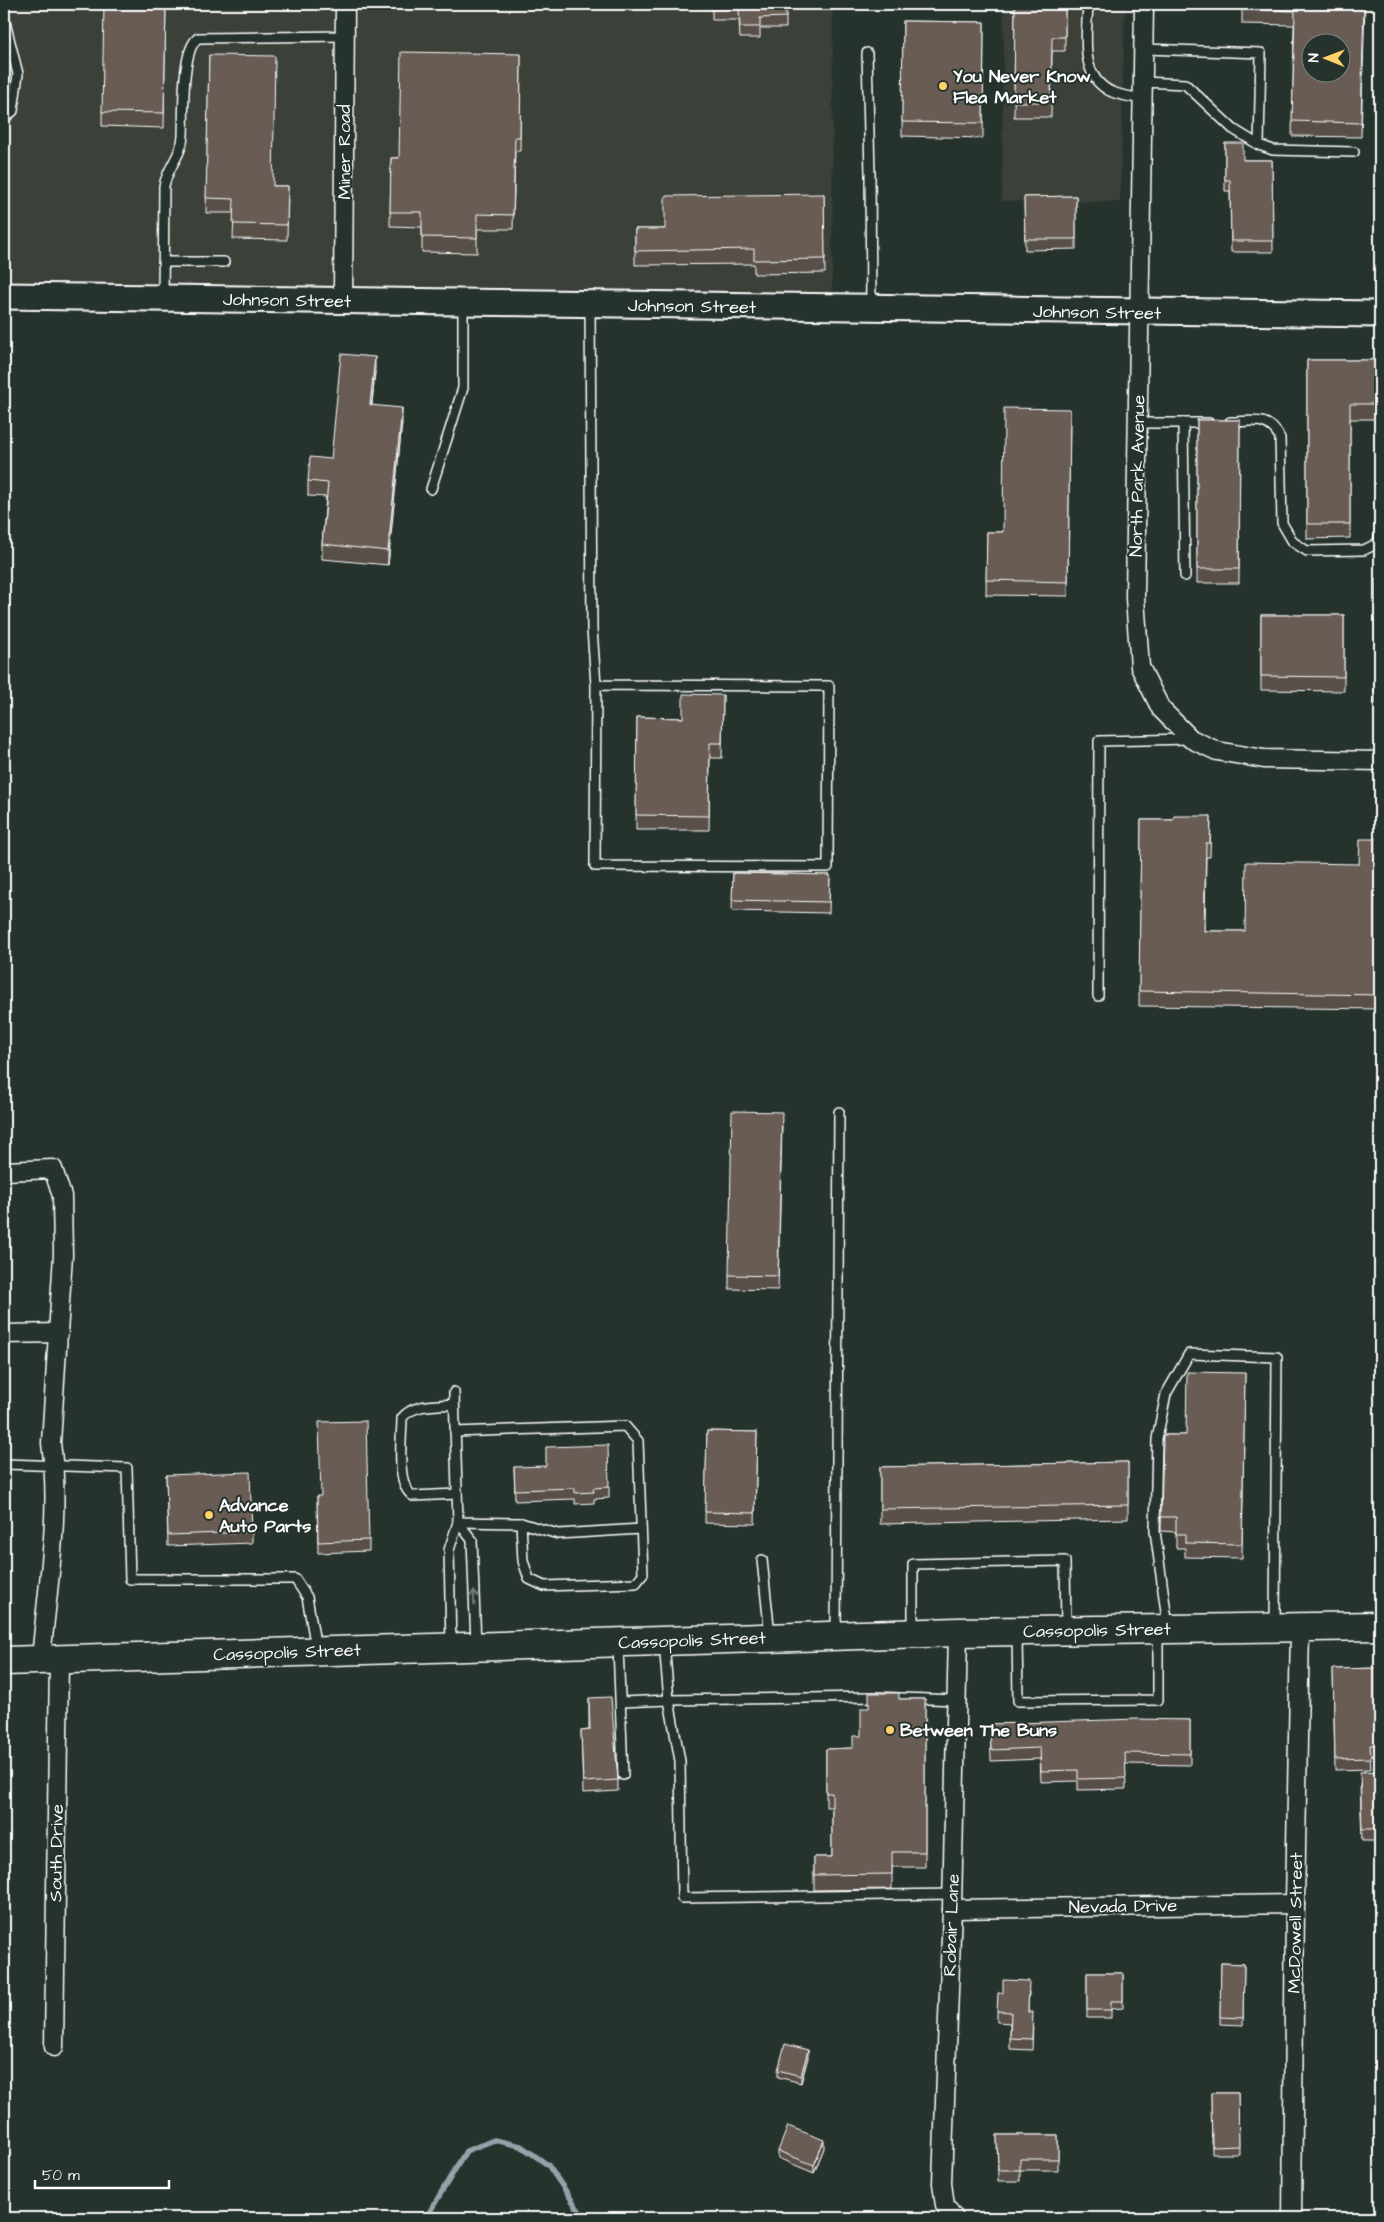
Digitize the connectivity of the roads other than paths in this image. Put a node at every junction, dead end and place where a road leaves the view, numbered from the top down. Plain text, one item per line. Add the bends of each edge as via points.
1 (345, 4) edge
2 (1088, 4) edge
3 (1144, 4) edge
4 (4, 18) edge
5 (345, 36) junction
6 (1144, 49) junction
7 (867, 54) dead end
8 (1143, 90) junction
9 (4, 119) edge
10 (1259, 145) junction
11 (1354, 152) dead end
12 (163, 262) junction
13 (224, 262) dead end
14 (4, 296) edge
15 (163, 298) junction
16 (343, 300) junction
17 (463, 302) junction
18 (590, 304) junction
19 (870, 308) junction
20 (1140, 313) junction
21 (1380, 314) edge
22 (1138, 423) junction
23 (1183, 423) junction
24 (1380, 488) edge
25 (431, 489) dead end
26 (1184, 576) dead end
27 (596, 685) junction
28 (1191, 740) junction
29 (1380, 761) edge
30 (1098, 996) dead end
31 (839, 1112) dead end
32 (4, 1171) edge
33 (59, 1333) junction
34 (4, 1334) edge
35 (454, 1392) dead end
36 (454, 1404) junction
37 (455, 1432) junction
38 (4, 1464) edge
39 (54, 1464) junction
40 (457, 1494) junction
41 (458, 1522) junction
42 (521, 1523) junction
43 (641, 1529) junction
44 (762, 1560) dead end
45 (1380, 1626) edge
46 (1288, 1627) junction
47 (1163, 1629) junction
48 (1066, 1630) junction
49 (1018, 1631) junction
50 (958, 1632) junction
51 (913, 1633) junction
52 (836, 1635) junction
53 (770, 1637) junction
54 (664, 1640) junction
55 (618, 1642) junction
56 (463, 1647) junction
57 (317, 1651) junction
58 (50, 1659) junction
59 (4, 1661) edge
60 (669, 1700) junction
61 (956, 1700) junction
62 (621, 1702) junction
63 (623, 1775) dead end
64 (952, 1901) junction
65 (1295, 1904) junction
66 (54, 2047) dead end
67 (953, 2217) edge
68 (1292, 2218) edge

1 - 5 street, Miner Road
2 - 8 lane via 1087,60 1093,74 1113,92
3 - 6 street, North Park Avenue
4 - 9 lane via 18,74 13,111
5 - 12 lane via 198,38 194,41 187,55 183,140 177,158 166,174 164,186
5 - 16 street, Miner Road
6 - 8 street, North Park Avenue
6 - 10 lane via 1261,53
7 - 19 lane
8 - 10 lane via 1184,84 1233,129
8 - 20 street, North Park Avenue
10 - 11 lane via 1273,150
12 - 13 lane
12 - 15 lane
14 - 15 street, Johnson Street
15 - 16 street, Johnson Street
16 - 17 street, Johnson Street
17 - 18 street, Johnson Street
17 - 25 lane via 464,388
18 - 19 street, Johnson Street
18 - 27 lane via 592,629
19 - 20 street, Johnson Street
20 - 21 street, Johnson Street
20 - 22 street, North Park Avenue
22 - 23 lane
22 - 28 street, North Park Avenue via 1135,598 1140,667 1162,708
23 - 24 lane via 1267,422 1276,429 1280,438 1282,523 1293,542 1307,551 1364,550 1374,546 1380,534
23 - 26 lane
27 - 27 lane via 595,866 828,866 829,686
28 - 29 street, North Park Avenue via 1217,751 1264,758
28 - 30 lane via 1100,740
31 - 52 lane
32 - 33 street, South Drive via 52,1169 62,1196
33 - 34 street
33 - 39 street, South Drive via 51,1443
35 - 36 lane
36 - 37 lane
36 - 40 lane via 417,1407 407,1411 402,1418 402,1481 413,1496
37 - 40 lane
37 - 43 lane via 625,1426 638,1441
38 - 39 lane
39 - 57 lane via 127,1468 130,1579 295,1579 307,1597
39 - 58 street, South Drive
40 - 41 lane
41 - 42 lane
41 - 56 lane via 450,1550
56 -> 41 lane via 472,1540
42 - 43 lane via 558,1534
42 - 43 lane via 523,1561 529,1579 544,1586 636,1583 643,1574
44 - 53 lane
45 - 46 main road, Cassopolis Street
46 - 47 main road, Cassopolis Street
46 - 47 lane via 1277,1357 1189,1354 1166,1394 1157,1439 1155,1531
46 - 65 street, McDowell Street
47 - 48 main road, Cassopolis Street
47 - 49 lane via 1158,1700 1018,1701
48 - 49 main road, Cassopolis Street
48 - 51 lane via 1065,1561 1046,1561 913,1564
49 - 50 main road, Cassopolis Street
50 - 51 main road, Cassopolis Street
50 - 61 street, Robair Lane
51 - 52 main road, Cassopolis Street
52 - 53 main road, Cassopolis Street
53 - 54 main road, Cassopolis Street
54 - 55 main road, Cassopolis Street
54 - 60 lane
55 - 56 main road, Cassopolis Street
55 - 62 lane
56 - 57 main road, Cassopolis Street
57 - 58 main road, Cassopolis Street
58 - 59 main road, Cassopolis Street
58 - 66 street, South Drive
60 - 61 lane via 874,1697
60 - 62 lane
60 - 64 lane via 680,1761 682,1898
61 - 64 street, Robair Lane
62 - 63 lane
64 - 65 street, Nevada Drive
64 - 67 street, Robair Lane via 942,2183 945,2206
65 - 68 street, McDowell Street

